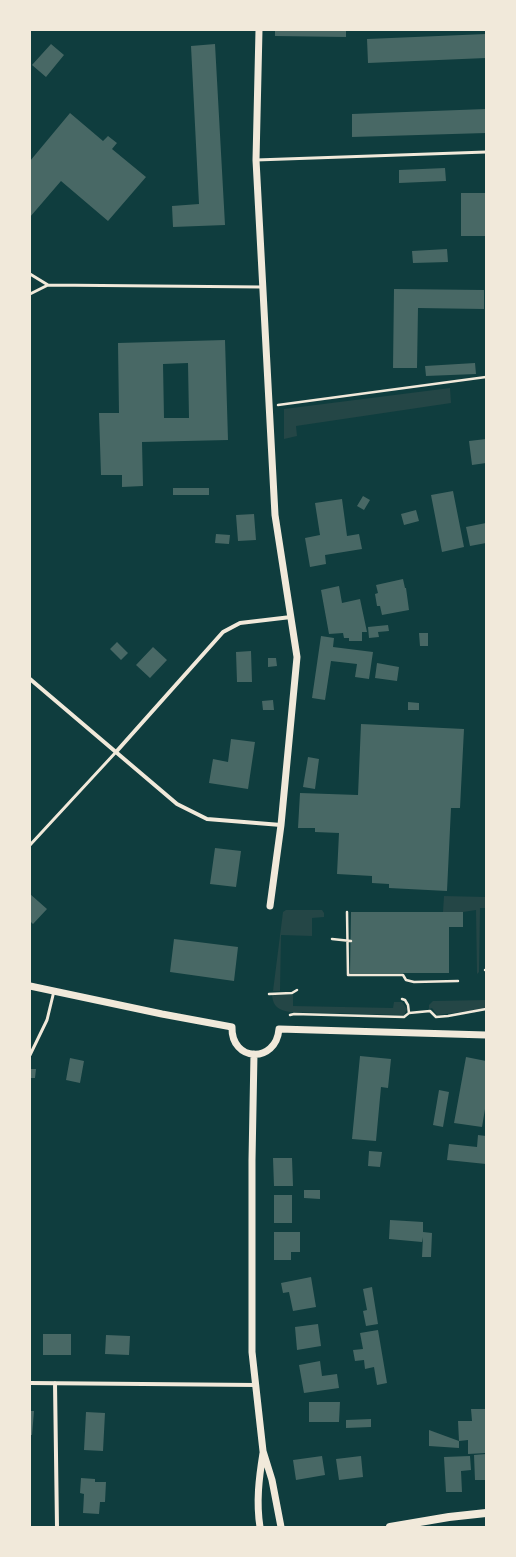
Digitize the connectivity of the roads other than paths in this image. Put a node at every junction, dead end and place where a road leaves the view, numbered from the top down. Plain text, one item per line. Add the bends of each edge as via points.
1 (259, 30) edge
2 (486, 152) edge
3 (256, 160) junction
4 (30, 274) edge
5 (48, 285) junction
6 (264, 287) junction
7 (30, 294) edge
8 (292, 617) junction
9 (30, 679) edge
10 (116, 752) junction
11 (281, 824) junction
12 (30, 845) edge
13 (270, 906) dead end
14 (30, 986) edge
15 (54, 991) junction
16 (486, 1035) edge
17 (254, 1054) junction
18 (30, 1055) edge
19 (30, 1383) edge
20 (55, 1383) junction
21 (257, 1386) junction
22 (263, 1451) junction
23 (486, 1514) edge
24 (57, 1527) edge
25 (260, 1527) edge
26 (281, 1527) edge
27 (390, 1527) edge

1 - 3 street
2 - 3 lane
3 - 6 street
4 - 5 lane
5 - 6 lane
5 - 7 lane
6 - 8 street via 275,515
8 - 10 street via 240,623 223,632
8 - 11 street via 297,657
9 - 10 street
10 - 11 street via 177,804 207,819
10 - 12 lane
11 - 13 street
14 - 15 street
15 - 17 street via 232,1027 237,1046 247,1053
15 - 18 lane via 47,1020
16 - 17 street via 279,1029 272,1048
17 - 21 street via 252,1352
19 - 20 street
20 - 21 street
20 - 24 street
21 - 22 street
22 - 25 street via 258,1482
22 - 26 street via 272,1480
23 - 27 main road

